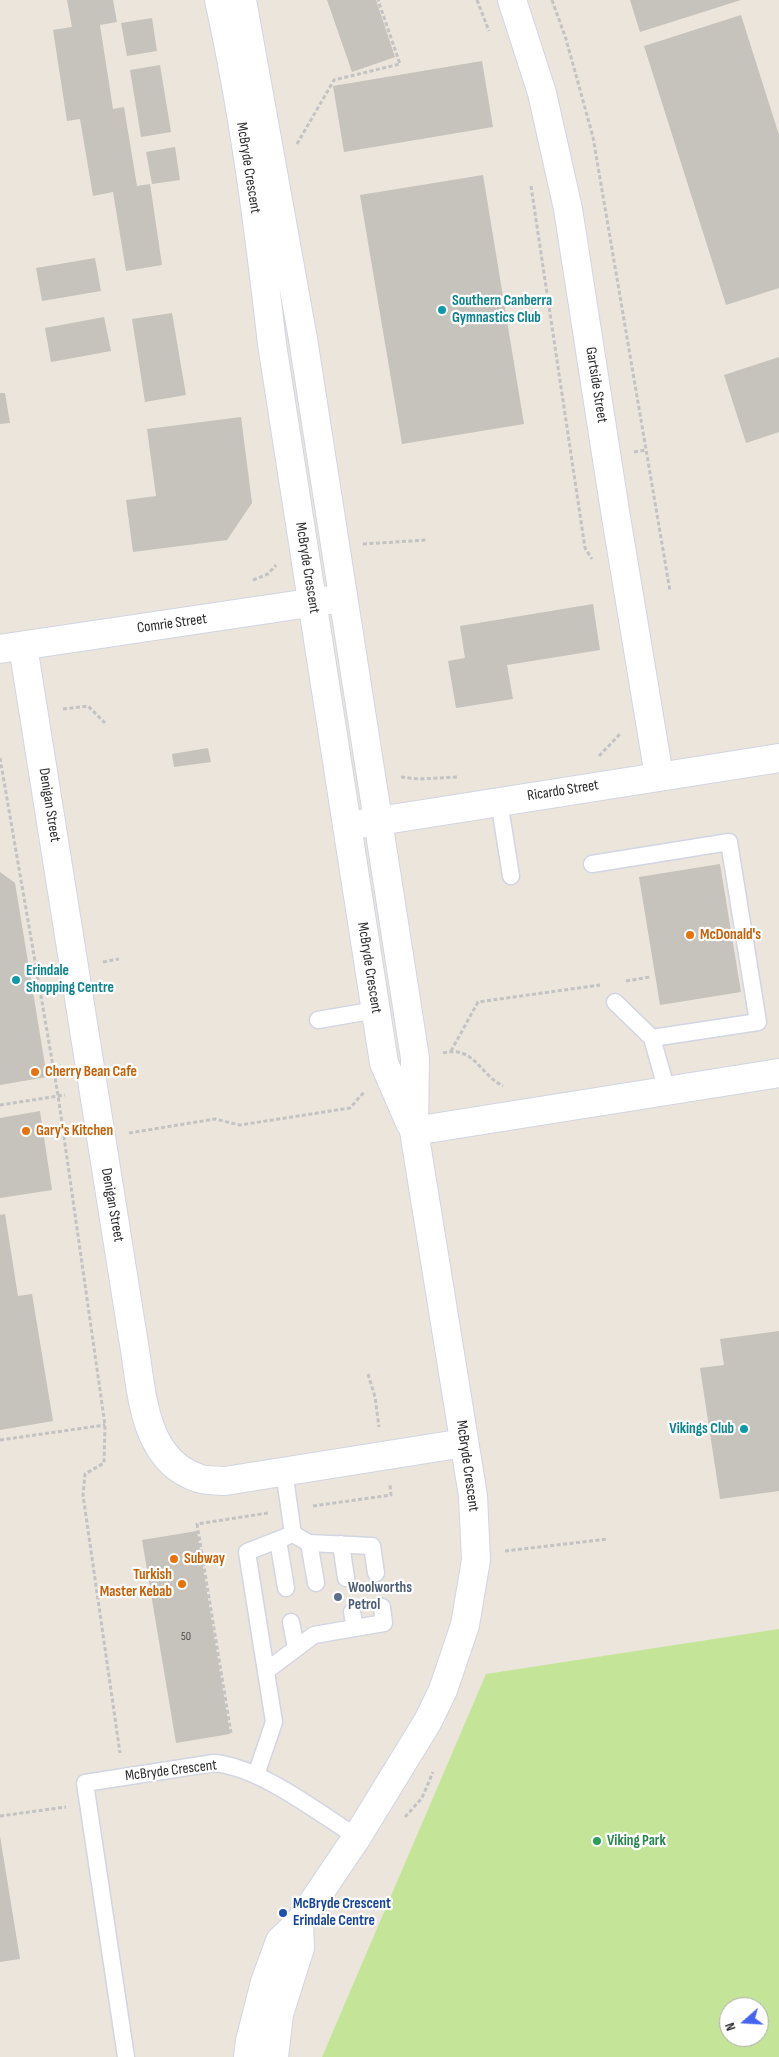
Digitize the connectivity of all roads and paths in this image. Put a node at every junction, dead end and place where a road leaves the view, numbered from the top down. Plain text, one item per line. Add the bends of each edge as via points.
1 (378, 0) edge
2 (477, 0) edge
3 (512, 0) edge
4 (552, 0) edge
5 (233, 10) edge
6 (490, 34) dead end
7 (256, 144) junction
8 (294, 151) dead end
9 (530, 185) dead end
10 (427, 540) dead end
11 (360, 544) dead end
12 (278, 562) dead end
13 (597, 566) dead end
14 (245, 584) dead end
15 (670, 591) dead end
16 (344, 598) junction
17 (312, 603) junction
18 (12, 647) edge
19 (620, 728) dead end
20 (0, 758) edge
21 (596, 758) dead end
22 (779, 758) edge
23 (393, 776) dead end
24 (466, 776) dead end
25 (659, 776) junction
26 (499, 801) junction
27 (378, 820) junction
28 (347, 826) junction
29 (592, 864) dead end
30 (511, 876) dead end
31 (119, 959) dead end
32 (95, 963) dead end
33 (650, 977) dead end
34 (621, 981) dead end
35 (603, 984) dead end
36 (615, 1002) dead end
37 (376, 1010) junction
38 (318, 1020) dead end
39 (652, 1038) junction
40 (451, 1051) junction
41 (435, 1055) dead end
42 (779, 1073) edge
43 (367, 1088) dead end
44 (508, 1089) dead end
45 (667, 1090) junction
46 (58, 1094) junction
47 (0, 1105) edge
48 (414, 1131) junction
49 (101, 1137) junction
50 (368, 1374) dead end
51 (105, 1425) junction
52 (380, 1431) dead end
53 (0, 1440) edge
54 (464, 1443) junction
55 (284, 1471) junction
56 (388, 1478) dead end
57 (289, 1509) junction
58 (285, 1537) junction
59 (309, 1543) junction
60 (341, 1544) junction
61 (376, 1573) dead end
62 (346, 1578) dead end
63 (316, 1583) dead end
64 (286, 1588) dead end
65 (382, 1607) dead end
66 (352, 1612) dead end
67 (291, 1622) dead end
68 (355, 1628) junction
69 (296, 1648) junction
70 (266, 1671) junction
71 (231, 1733) dead end
72 (256, 1775) junction
73 (124, 1777) junction
74 (88, 1804) junction
75 (0, 1816) edge
76 (358, 1837) junction
77 (299, 1923) junction
78 (126, 2057) edge
79 (248, 2057) edge
80 (274, 2057) edge

1 - 8 path via 400,64 334,80
2 - 6 path
3 - 25 street, Gartside Street via 542,93 568,209
4 - 15 path via 593,137
5 - 7 street, McBryde Crescent
7 - 16 street, McBryde Crescent via 303,339
7 - 17 street, McBryde Crescent via 264,279
9 - 13 path via 585,548
10 - 11 path
12 - 14 path via 268,574
16 - 17 street, Comrie Street
16 - 27 street, McBryde Crescent
17 - 18 street, Comrie Street
17 - 28 street, McBryde Crescent
18 - 49 street, Denigan Street
19 - 21 path via 621,736
20 - 46 path
22 - 25 street, Ricardo Street
23 - 24 path via 419,779
25 - 26 street, Ricardo Street
26 - 27 street, Ricardo Street
26 - 30 lane
27 - 28 street, Ricardo Street
27 - 48 street, McBryde Crescent via 416,1058
28 - 37 street, McBryde Crescent
29 - 39 lane via 729,842 758,1022
31 - 32 path
33 - 34 path
35 - 40 path via 478,1002
36 - 39 lane
37 - 38 lane
37 - 48 street, McBryde Crescent via 384,1063
39 - 45 lane
40 - 41 path
40 - 44 path via 461,1051 473,1057 494,1082
42 - 45 street
43 - 49 path via 350,1108 240,1125 215,1119
45 - 48 street
46 - 47 path
46 - 51 path
48 - 54 street, McBryde Crescent
49 - 55 street, Denigan Street via 148,1422 158,1449 175,1466 198,1479 225,1480
50 - 52 path
51 - 53 path
51 - 73 path via 104,1463 85,1474 83,1495
54 - 55 street, Denigan Street
54 - 76 street, McBryde Crescent via 473,1496 476,1560 465,1625 443,1690 428,1721
55 - 57 lane
56 - 57 path via 391,1495
57 - 58 lane
57 - 71 path via 198,1524
58 - 59 lane
58 - 64 lane
58 - 70 lane via 247,1552
59 - 60 lane
59 - 63 lane
60 - 61 lane via 372,1546
60 - 62 lane
65 - 68 lane via 384,1623
66 - 68 lane
67 - 69 lane
68 - 69 lane via 314,1635
69 - 70 lane
70 - 72 lane via 274,1722
72 - 73 lane, McBryde Crescent via 214,1763
72 - 76 lane, McBryde Crescent
73 - 74 lane, McBryde Crescent via 85,1783
74 - 75 path
74 - 78 lane
76 - 77 street, McBryde Crescent
77 - 79 street, McBryde Crescent via 280,1941 265,1982
77 - 80 street via 300,1948 280,2014

